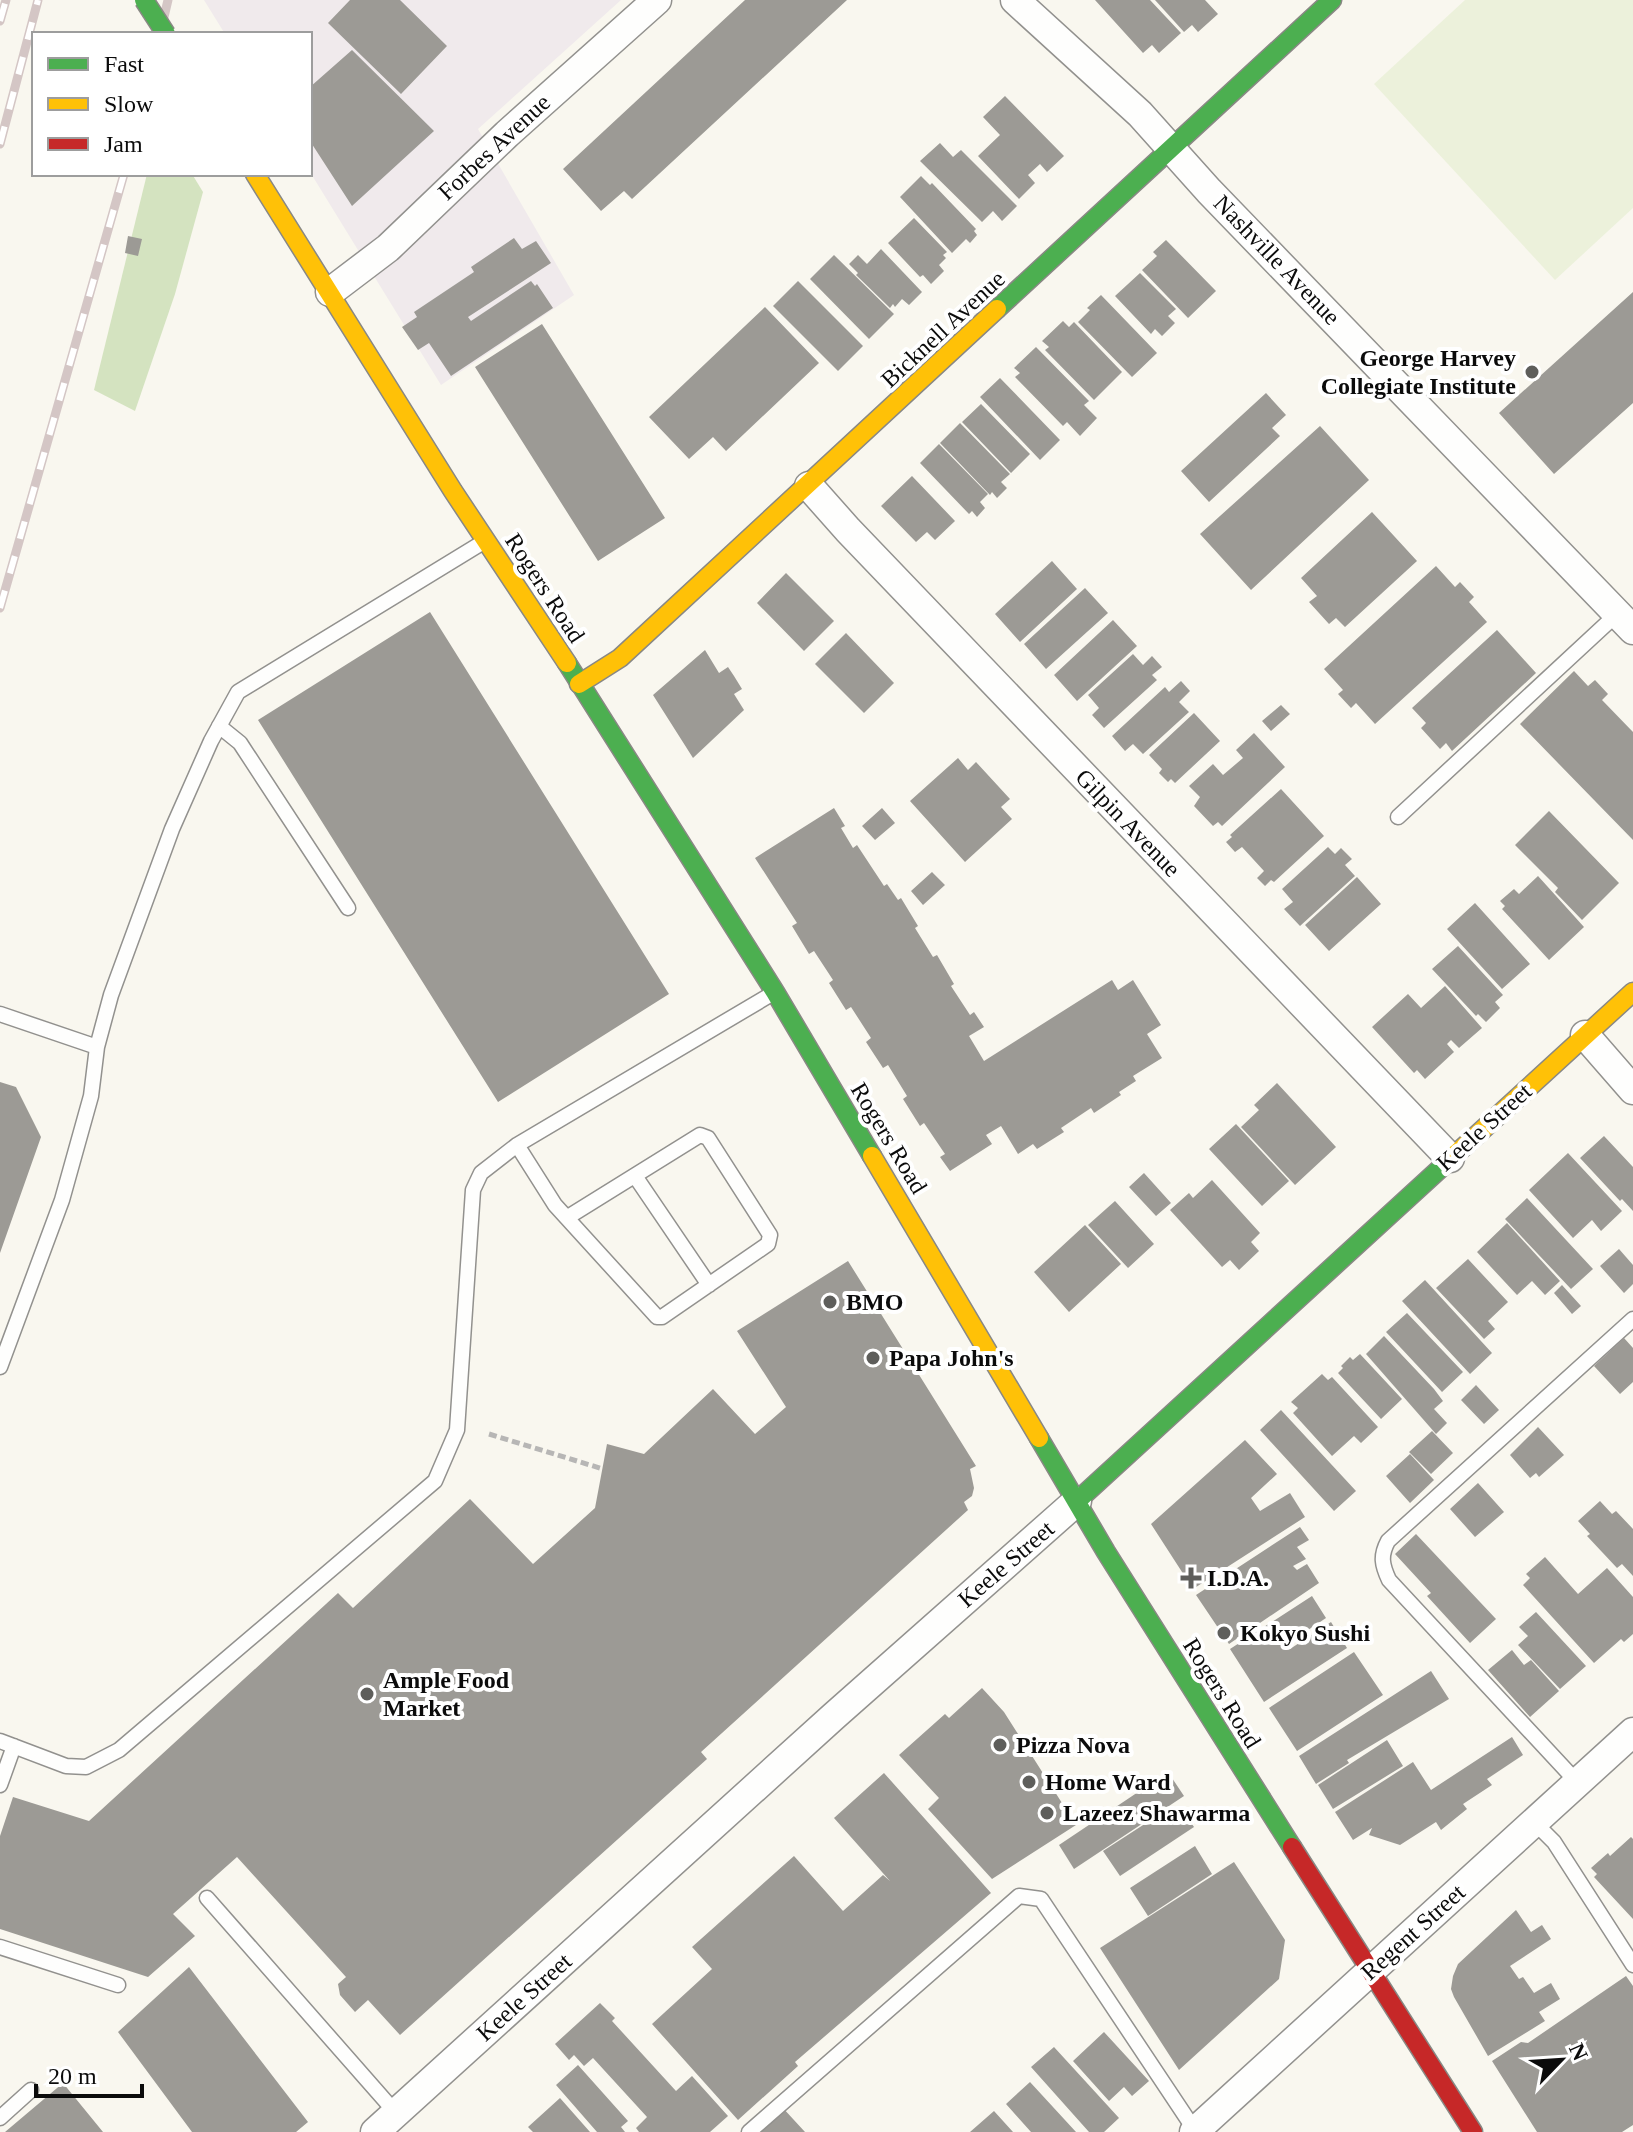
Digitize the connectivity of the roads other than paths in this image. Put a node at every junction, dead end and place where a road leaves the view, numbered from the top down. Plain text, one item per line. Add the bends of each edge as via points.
1 (144, 0) edge
2 (657, 0) edge
3 (1015, 0) edge
4 (1332, 0) edge
5 (165, 32) edge
6 (1173, 149) junction
7 (256, 176) edge
8 (330, 292) junction
9 (809, 486) junction
10 (486, 541) junction
11 (1625, 622) edge
12 (579, 684) junction
13 (219, 726) junction
14 (1398, 817) dead end
15 (348, 908) dead end
16 (775, 992) junction
17 (1633, 992) edge
18 (0, 1014) edge
19 (1585, 1035) junction
20 (97, 1047) junction
21 (1633, 1090) edge
22 (517, 1145) junction
23 (1450, 1158) junction
24 (635, 1176) junction
25 (568, 1217) junction
26 (709, 1285) junction
27 (1633, 1319) edge
28 (0, 1367) edge
29 (1077, 1501) junction
30 (1633, 1732) edge
31 (7, 1743) edge
32 (1577, 1782) junction
33 (0, 1785) edge
34 (1534, 1822) junction
35 (207, 1898) dead end
36 (0, 1947) edge
37 (1633, 1965) edge
38 (1371, 1970) junction
39 (118, 1985) dead end
40 (31, 2090) dead end
41 (396, 2113) junction
42 (0, 2118) edge
43 (375, 2132) edge
44 (749, 2132) edge
45 (1195, 2132) edge
46 (1473, 2132) edge

1 - 5 main road, bridge
2 - 8 street, Forbes Avenue via 388,248
3 - 6 street, Nashville Avenue
4 - 6 main road, Bicknell Avenue
6 - 9 main road, Bicknell Avenue
6 - 11 street, Nashville Avenue
7 - 8 main road, Rogers Road
8 - 10 main road, Rogers Road
9 - 12 main road, Bicknell Avenue via 620,658
9 - 23 street, Gilpin Avenue
10 - 12 main road, Rogers Road
10 - 13 lane via 238,692
11 - 14 lane
12 - 16 main road, Rogers Road
13 - 15 lane via 240,743
13 - 20 lane via 172,829
16 - 22 lane
16 - 29 main road, Rogers Road
17 - 19 main road, Keele Street
18 - 20 lane
19 - 21 street
19 - 23 main road, Keele Street
20 - 28 lane via 91,1096 62,1200
22 - 25 lane
22 - 31 lane via 481,1173 473,1190 457,1430 435,1481 119,1750 86,1767 66,1766
23 - 29 main road, Keele Street
24 - 25 lane
24 - 26 lane
24 - 26 lane via 700,1135 708,1138 770,1235 768,1244
25 - 26 lane via 657,1317
27 - 32 lane via 1388,1541 1382,1553 1389,1580
29 - 38 main road, Rogers Road
29 - 41 street, Keele Street
30 - 32 street, Regent Street
31 - 33 lane
32 - 34 street, Regent Street
34 - 37 lane via 1554,1842
34 - 38 street, Regent Street
35 - 41 lane
36 - 39 lane
38 - 45 street, Regent Street
38 - 46 main road, Rogers Road
40 - 42 lane
41 - 43 street, Keele Street
44 - 45 lane via 1019,1896 1041,1899

